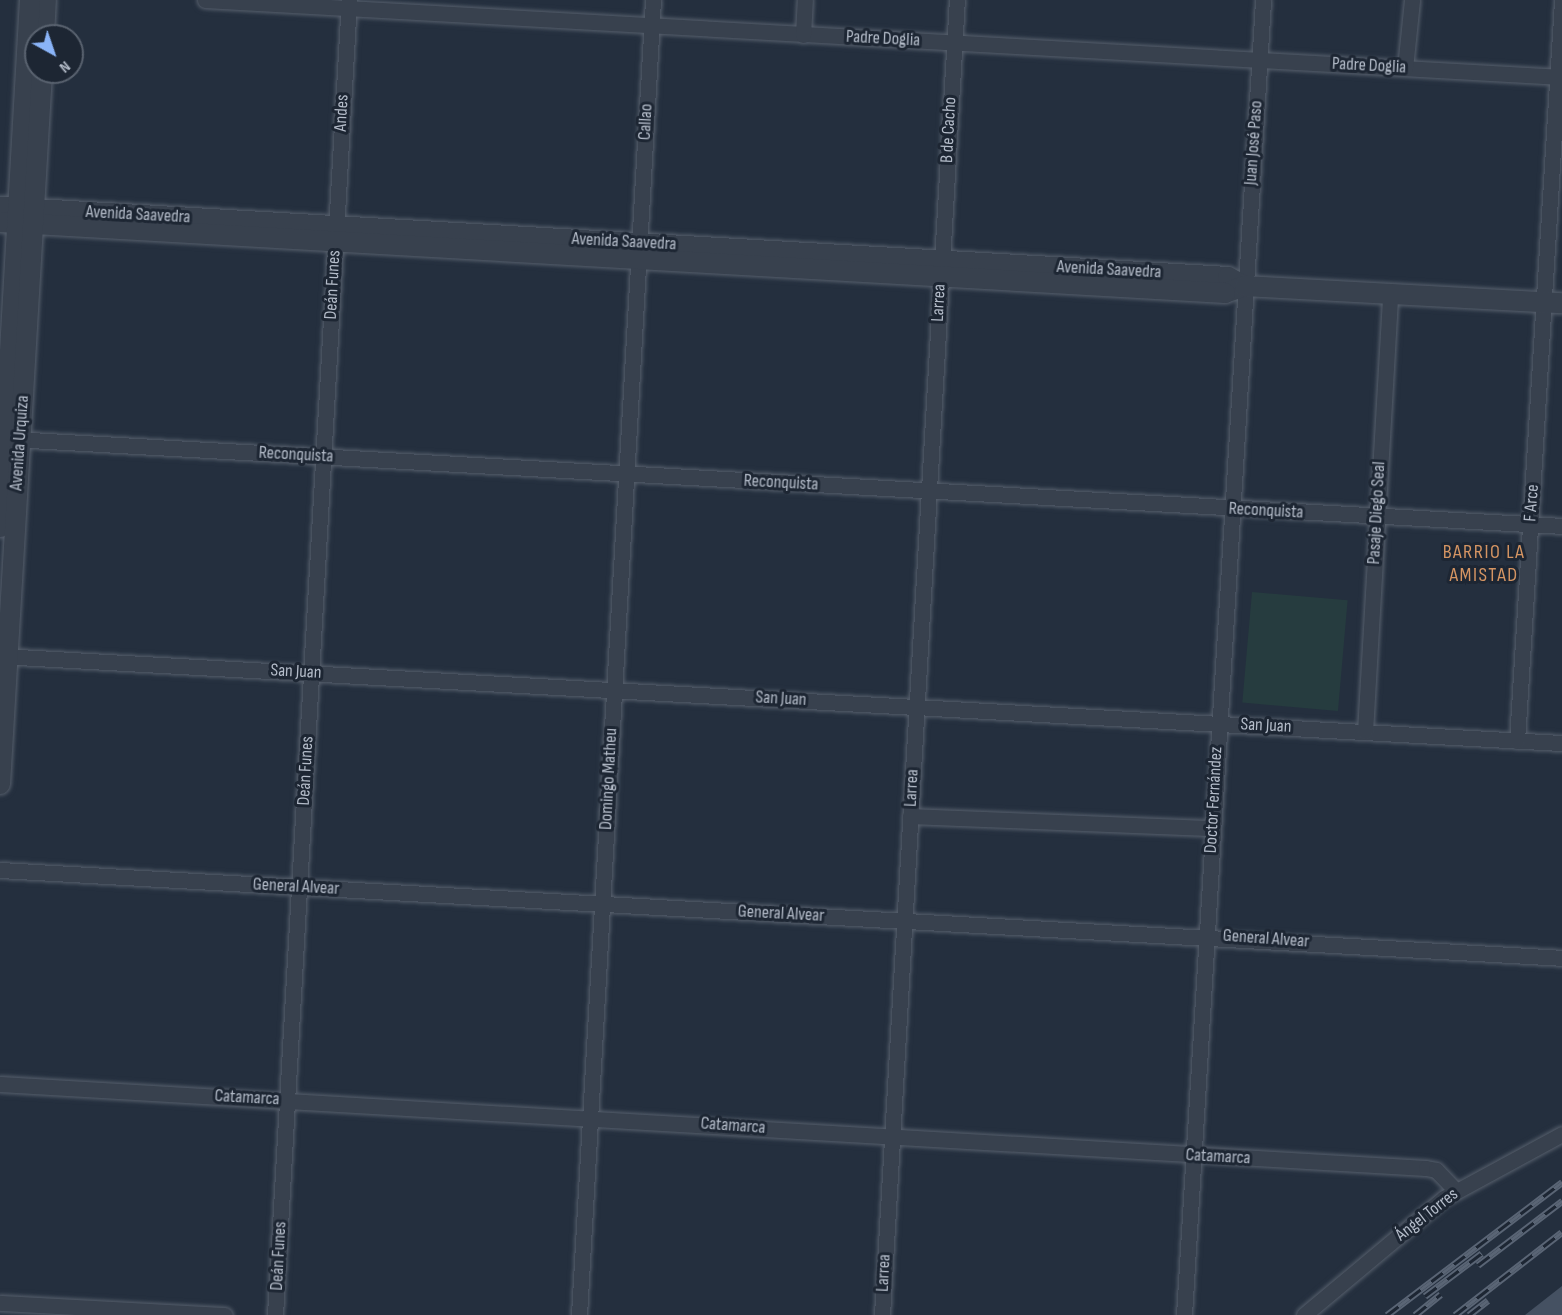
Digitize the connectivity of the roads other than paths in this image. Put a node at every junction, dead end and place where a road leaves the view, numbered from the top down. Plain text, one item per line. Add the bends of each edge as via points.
1 (30, 0) edge
2 (46, 0) edge
3 (205, 0) edge
4 (653, 0) edge
5 (805, 0) edge
6 (957, 0) edge
7 (1263, 0) edge
8 (1412, 0) edge
9 (1562, 0) edge
10 (349, 4) edge
11 (45, 24) edge
12 (652, 26) junction
13 (803, 35) junction
14 (954, 43) junction
15 (1259, 60) junction
16 (1405, 68) junction
17 (1560, 77) edge
18 (41, 84) edge
19 (0, 207) edge
20 (27, 216) junction
21 (0, 222) edge
22 (335, 234) junction
23 (638, 250) junction
24 (941, 268) junction
25 (1245, 286) junction
26 (1390, 294) junction
27 (1554, 302) edge
28 (8, 439) edge
29 (323, 457) junction
30 (626, 474) junction
31 (929, 491) junction
32 (1232, 509) junction
33 (1377, 516) junction
34 (1531, 525) junction
35 (1562, 526) edge
36 (0, 527) edge
37 (3, 656) edge
38 (311, 673) junction
39 (614, 690) junction
40 (916, 707) junction
41 (1219, 724) junction
42 (1365, 732) junction
43 (1517, 741) junction
44 (1562, 743) edge
45 (0, 784) edge
46 (910, 816) junction
47 (1213, 828) junction
48 (0, 870) edge
49 (299, 887) junction
50 (602, 904) junction
51 (904, 921) junction
52 (1206, 936) junction
53 (1562, 958) edge
54 (0, 1084) edge
55 (287, 1100) junction
56 (590, 1117) junction
57 (1562, 1134) edge
58 (892, 1136) junction
59 (1193, 1155) junction
60 (1456, 1191) junction
61 (0, 1303) edge
62 (225, 1315) edge
63 (275, 1315) edge
64 (579, 1315) edge
65 (882, 1315) edge
66 (1184, 1315) edge
67 (1304, 1315) edge

1 - 20 street
2 - 11 street
3 - 10 street, Padre Doglia
4 - 12 street, Callao
5 - 13 street
6 - 14 street, B de Cacho
7 - 15 street, Juan José Paso
8 - 16 street
9 - 17 street, F Arce
10 - 12 street, Padre Doglia
10 - 22 street, Andes
12 - 13 street, Padre Doglia
12 - 23 street, Callao
13 - 14 street, Padre Doglia
14 - 15 street, Padre Doglia
14 - 24 street, B de Cacho
15 - 16 street, Padre Doglia
15 - 25 street, Juan José Paso
16 - 17 street, Padre Doglia
17 - 27 street, F Arce
18 - 20 street
19 - 20 street, Avenida Saavedra
20 - 21 street, Avenida Saavedra
20 - 22 street, Avenida Saavedra
20 - 28 street, Avenida Urquiza
22 - 23 street, Avenida Saavedra
22 - 29 street, Deán Funes
23 - 24 street, Avenida Saavedra
23 - 30 street, Domingo Matheu
24 - 25 street, Avenida Saavedra via 1225,293
24 - 31 street, Larrea
25 - 26 street, Avenida Saavedra
25 - 32 street, Doctor Fernández
26 - 27 street, Avenida Saavedra
26 - 33 street, Pasaje Diego Seal
27 - 34 street, F Arce
28 - 29 street, Reconquista
28 - 36 street, Avenida Urquiza
28 - 37 street, Avenida Urquiza
29 - 30 street, Reconquista
29 - 38 street, Deán Funes
30 - 31 street, Reconquista
30 - 39 street, Domingo Matheu
31 - 32 street, Reconquista
31 - 40 street, Larrea
32 - 33 street, Reconquista
32 - 41 street, Doctor Fernández
33 - 34 street, Reconquista
33 - 42 street, Pasaje Diego Seal
34 - 35 street, Reconquista
34 - 43 street, F Arce
37 - 38 street, San Juan
37 - 45 street, Avenida Urquiza
38 - 39 street, San Juan
38 - 49 street, Deán Funes
39 - 40 street, San Juan
39 - 50 street, Domingo Matheu
40 - 41 street, San Juan
40 - 46 street, Larrea
41 - 42 street, San Juan
41 - 47 street, Doctor Fernández
42 - 43 street, San Juan
43 - 44 street, San Juan
46 - 47 street
46 - 51 street, Larrea
47 - 52 street, Doctor Fernández
48 - 49 street, General Alvear
49 - 50 street, General Alvear
49 - 55 street, Deán Funes
50 - 51 street, General Alvear
50 - 56 street, Domingo Matheu
51 - 52 street, General Alvear
51 - 58 street, Larrea
52 - 53 street, General Alvear
52 - 59 street, Doctor Fernández
54 - 55 street, Catamarca
55 - 56 street, Catamarca
55 - 63 street, Deán Funes
56 - 58 street, Catamarca
56 - 64 street, Domingo Matheu
57 - 60 street, Ángel Torres
58 - 59 street, Catamarca
58 - 65 street, Larrea
59 - 60 street, Catamarca via 1426,1168 1436,1170
59 - 66 street, Doctor Fernández
60 - 67 street, Ángel Torres
61 - 62 street

